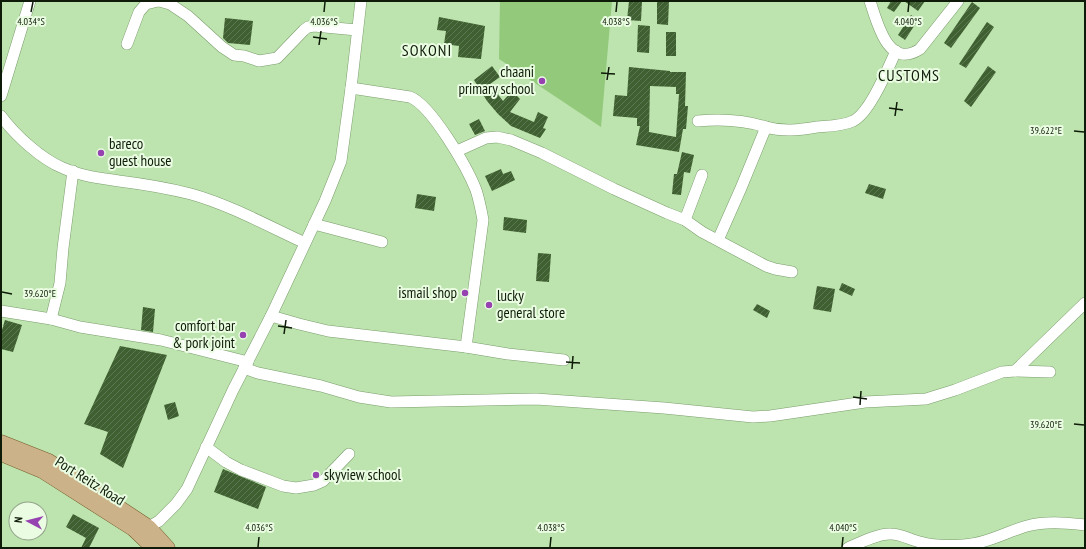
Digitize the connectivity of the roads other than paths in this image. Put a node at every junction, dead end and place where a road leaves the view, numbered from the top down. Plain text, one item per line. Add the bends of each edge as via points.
1 (30, 1) edge
2 (159, 1) edge
3 (361, 1) edge
4 (870, 1) edge
5 (958, 1) edge
6 (357, 30) junction
7 (127, 44) dead end
8 (896, 51) junction
9 (351, 88) junction
10 (1, 96) edge
11 (1, 116) edge
12 (698, 121) dead end
13 (766, 127) junction
14 (457, 151) junction
15 (73, 171) junction
16 (702, 175) dead end
17 (685, 220) junction
18 (314, 224) junction
19 (718, 240) junction
20 (382, 242) dead end
21 (305, 243) junction
22 (792, 272) dead end
23 (1085, 303) edge
24 (1, 311) edge
25 (271, 316) junction
26 (51, 319) junction
27 (466, 347) junction
28 (564, 360) dead end
29 (246, 365) junction
30 (1015, 371) junction
31 (1050, 372) dead end
32 (1, 442) edge
33 (206, 447) junction
34 (1, 454) edge
35 (349, 454) dead end
36 (1085, 525) edge
37 (149, 527) junction
38 (153, 548) edge
39 (168, 548) edge
40 (848, 548) edge

1 - 10 street
2 - 6 street via 170,4 188,16 234,55 259,61 276,58 308,27
2 - 7 street via 146,4 139,12
3 - 6 street
4 - 8 street via 887,45
5 - 8 street via 920,49 904,54
6 - 9 street
8 - 13 street via 867,108 854,121 788,131
9 - 14 street via 416,99
9 - 18 street via 341,161
11 - 15 street via 23,141 62,168
12 - 13 street via 746,122
13 - 19 street
14 - 17 street via 486,138 511,140
14 - 27 street via 475,188 483,220
15 - 21 street via 212,201
15 - 26 street via 60,283
16 - 17 street
17 - 19 street
18 - 20 street
18 - 21 street
19 - 22 street via 766,266
21 - 25 street
23 - 30 street
24 - 26 street
25 - 27 street via 328,331
25 - 29 street
26 - 29 street via 80,327 162,340
27 - 28 street
29 - 30 street via 258,373 391,402 536,399 753,417 864,402 926,398 1002,372
29 - 33 street
30 - 31 street
32 - 37 main road via 49,461
33 - 35 street via 241,470 283,486 296,488 323,481
33 - 37 street via 187,489 159,521
34 - 38 main road, Port Reitz Road via 42,471 133,529
36 - 40 street via 1042,523 981,542 950,546 926,544 890,534
37 - 39 main road

